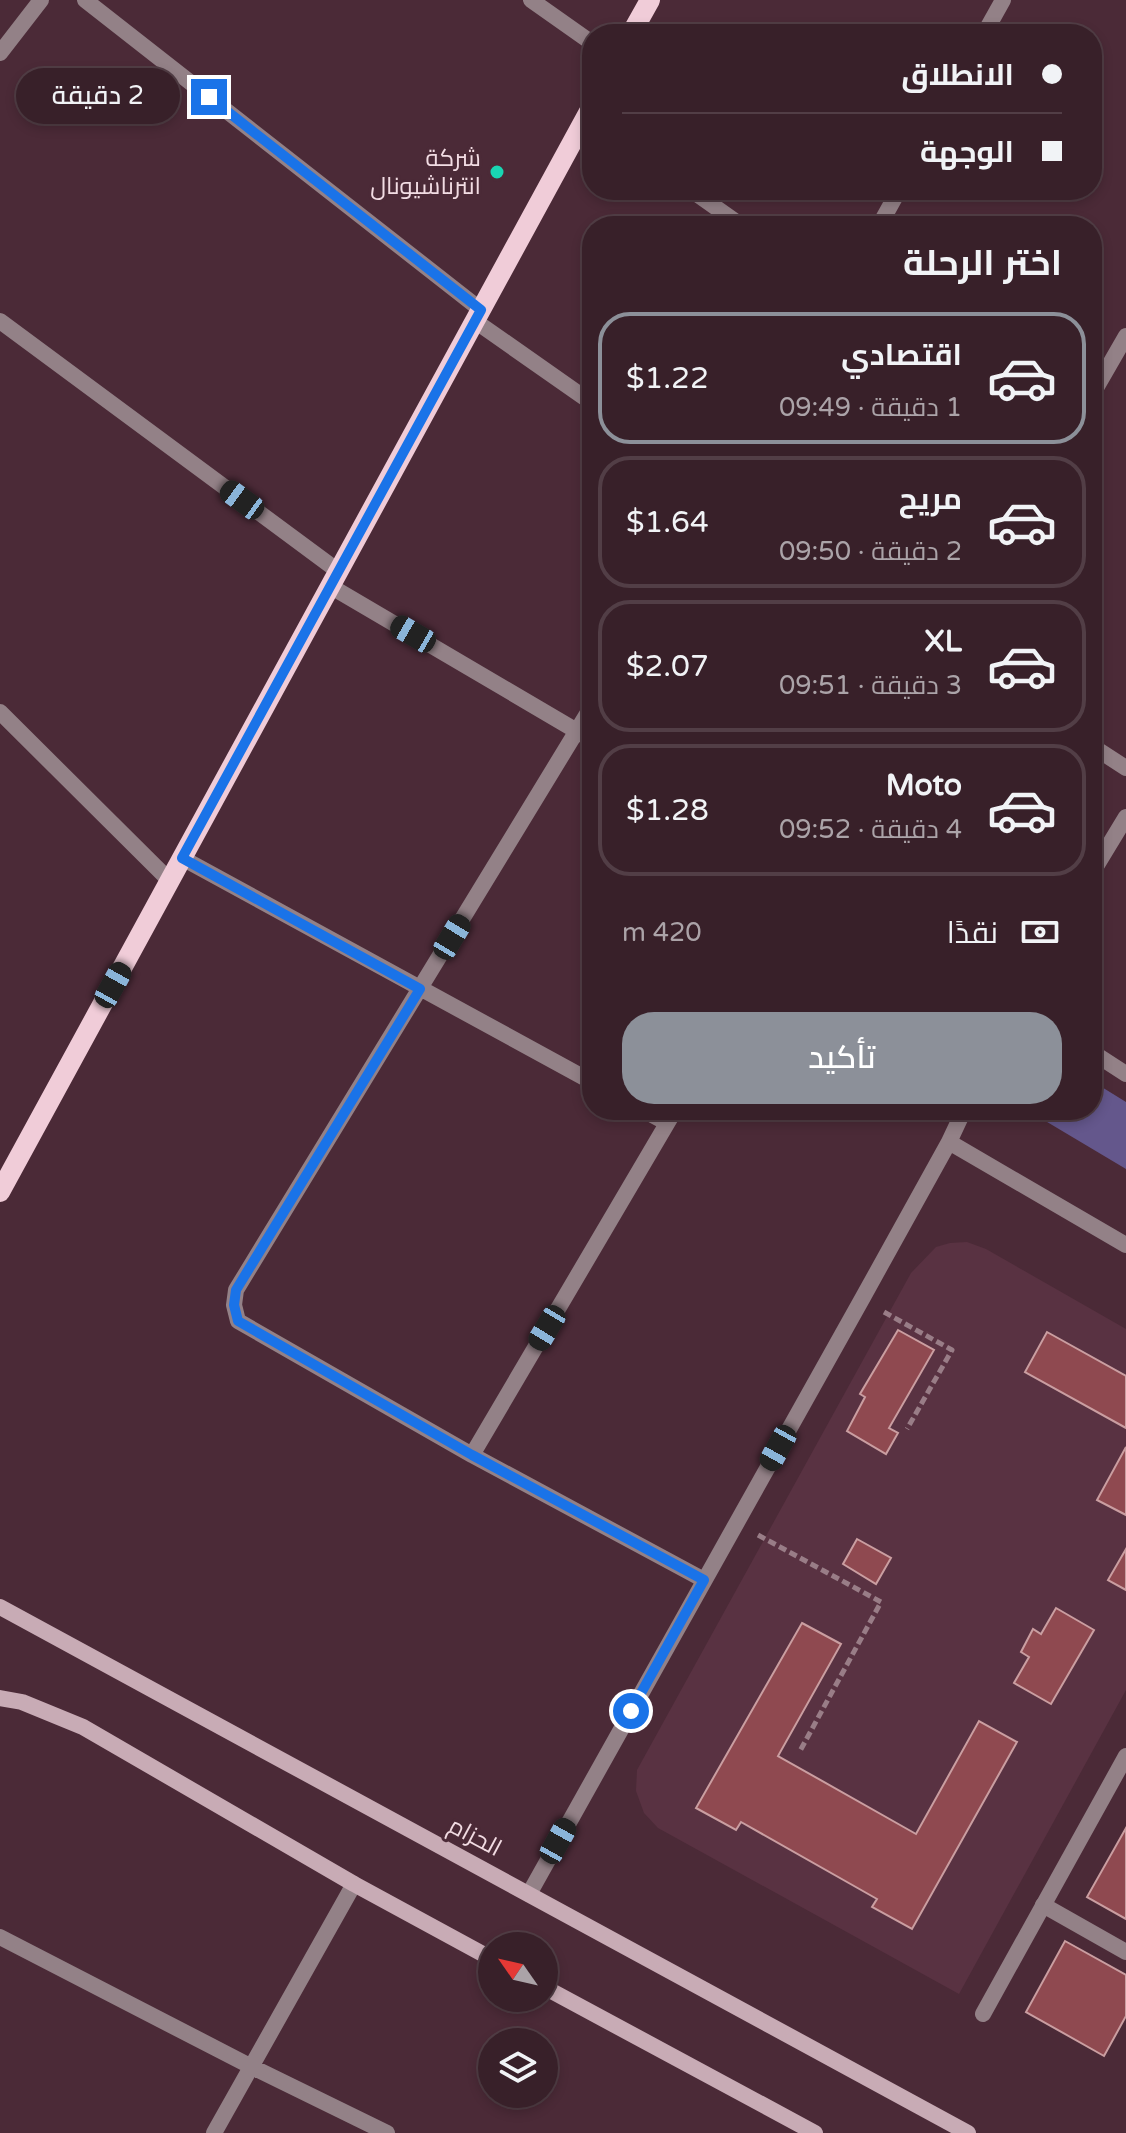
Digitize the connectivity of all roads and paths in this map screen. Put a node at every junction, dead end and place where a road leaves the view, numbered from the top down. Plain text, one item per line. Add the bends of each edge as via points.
1 (41, 0) edge
2 (85, 0) edge
3 (531, 0) edge
4 (650, 0) edge
5 (1003, 0) edge
6 (637, 24) edge
7 (990, 24) edge
8 (582, 36) edge
9 (0, 53) edge
10 (582, 129) edge
11 (705, 200) edge
12 (728, 216) edge
13 (478, 315) junction
14 (0, 321) edge
15 (1126, 336) edge
16 (1102, 378) edge
17 (582, 395) edge
18 (334, 579) junction
19 (0, 712) edge
20 (582, 723) edge
21 (577, 731) junction
22 (582, 734) edge
23 (1102, 752) edge
24 (1126, 768) edge
25 (1126, 817) edge
26 (1102, 857) edge
27 (182, 858) junction
28 (170, 881) junction
29 (420, 989) junction
30 (1102, 1058) edge
31 (1126, 1074) edge
32 (582, 1077) edge
33 (669, 1120) edge
34 (959, 1120) edge
35 (949, 1142) junction
36 (0, 1192) edge
37 (1126, 1245) edge
38 (862, 1299) junction
39 (907, 1429) dead end
40 (472, 1455) junction
41 (736, 1523) junction
42 (704, 1580) junction
43 (0, 1607) edge
44 (0, 1698) edge
45 (22, 1702) junction
46 (0, 1705) edge
47 (800, 1751) dead end
48 (1124, 1764) edge
49 (354, 1884) junction
50 (529, 1894) junction
51 (1043, 1905) junction
52 (0, 1937) edge
53 (478, 1951) edge
54 (1126, 1952) edge
55 (558, 1995) edge
56 (983, 2014) dead end
57 (250, 2066) junction
58 (214, 2133) edge
59 (387, 2133) edge
60 (815, 2133) edge
61 (968, 2133) edge

1 - 9 street
2 - 13 street
3 - 8 street
4 - 6 main road
5 - 7 street
10 - 13 main road
11 - 12 street
13 - 17 street
13 - 18 main road
14 - 18 street
15 - 16 street
18 - 21 street
18 - 27 main road
19 - 28 street
20 - 21 street
21 - 22 street
21 - 29 street
23 - 24 street
25 - 26 street
27 - 28 main road
27 - 29 street
28 - 36 main road
29 - 32 street
29 - 40 street via 236,1290 234,1305 238,1321
30 - 31 street
33 - 40 street
34 - 35 street
35 - 37 street
35 - 38 street
38 - 39 path via 952,1350
38 - 41 street
40 - 42 street
41 - 42 street
41 - 47 path via 881,1602
42 - 50 street
43 - 50 main road, الحزام
44 - 45 main road
45 - 46 main road
45 - 49 main road via 83,1727
48 - 51 street
49 - 53 main road
49 - 57 street
50 - 61 main road, الحزام
51 - 54 street
51 - 56 street
52 - 57 street
55 - 60 main road
57 - 58 street
57 - 59 street

